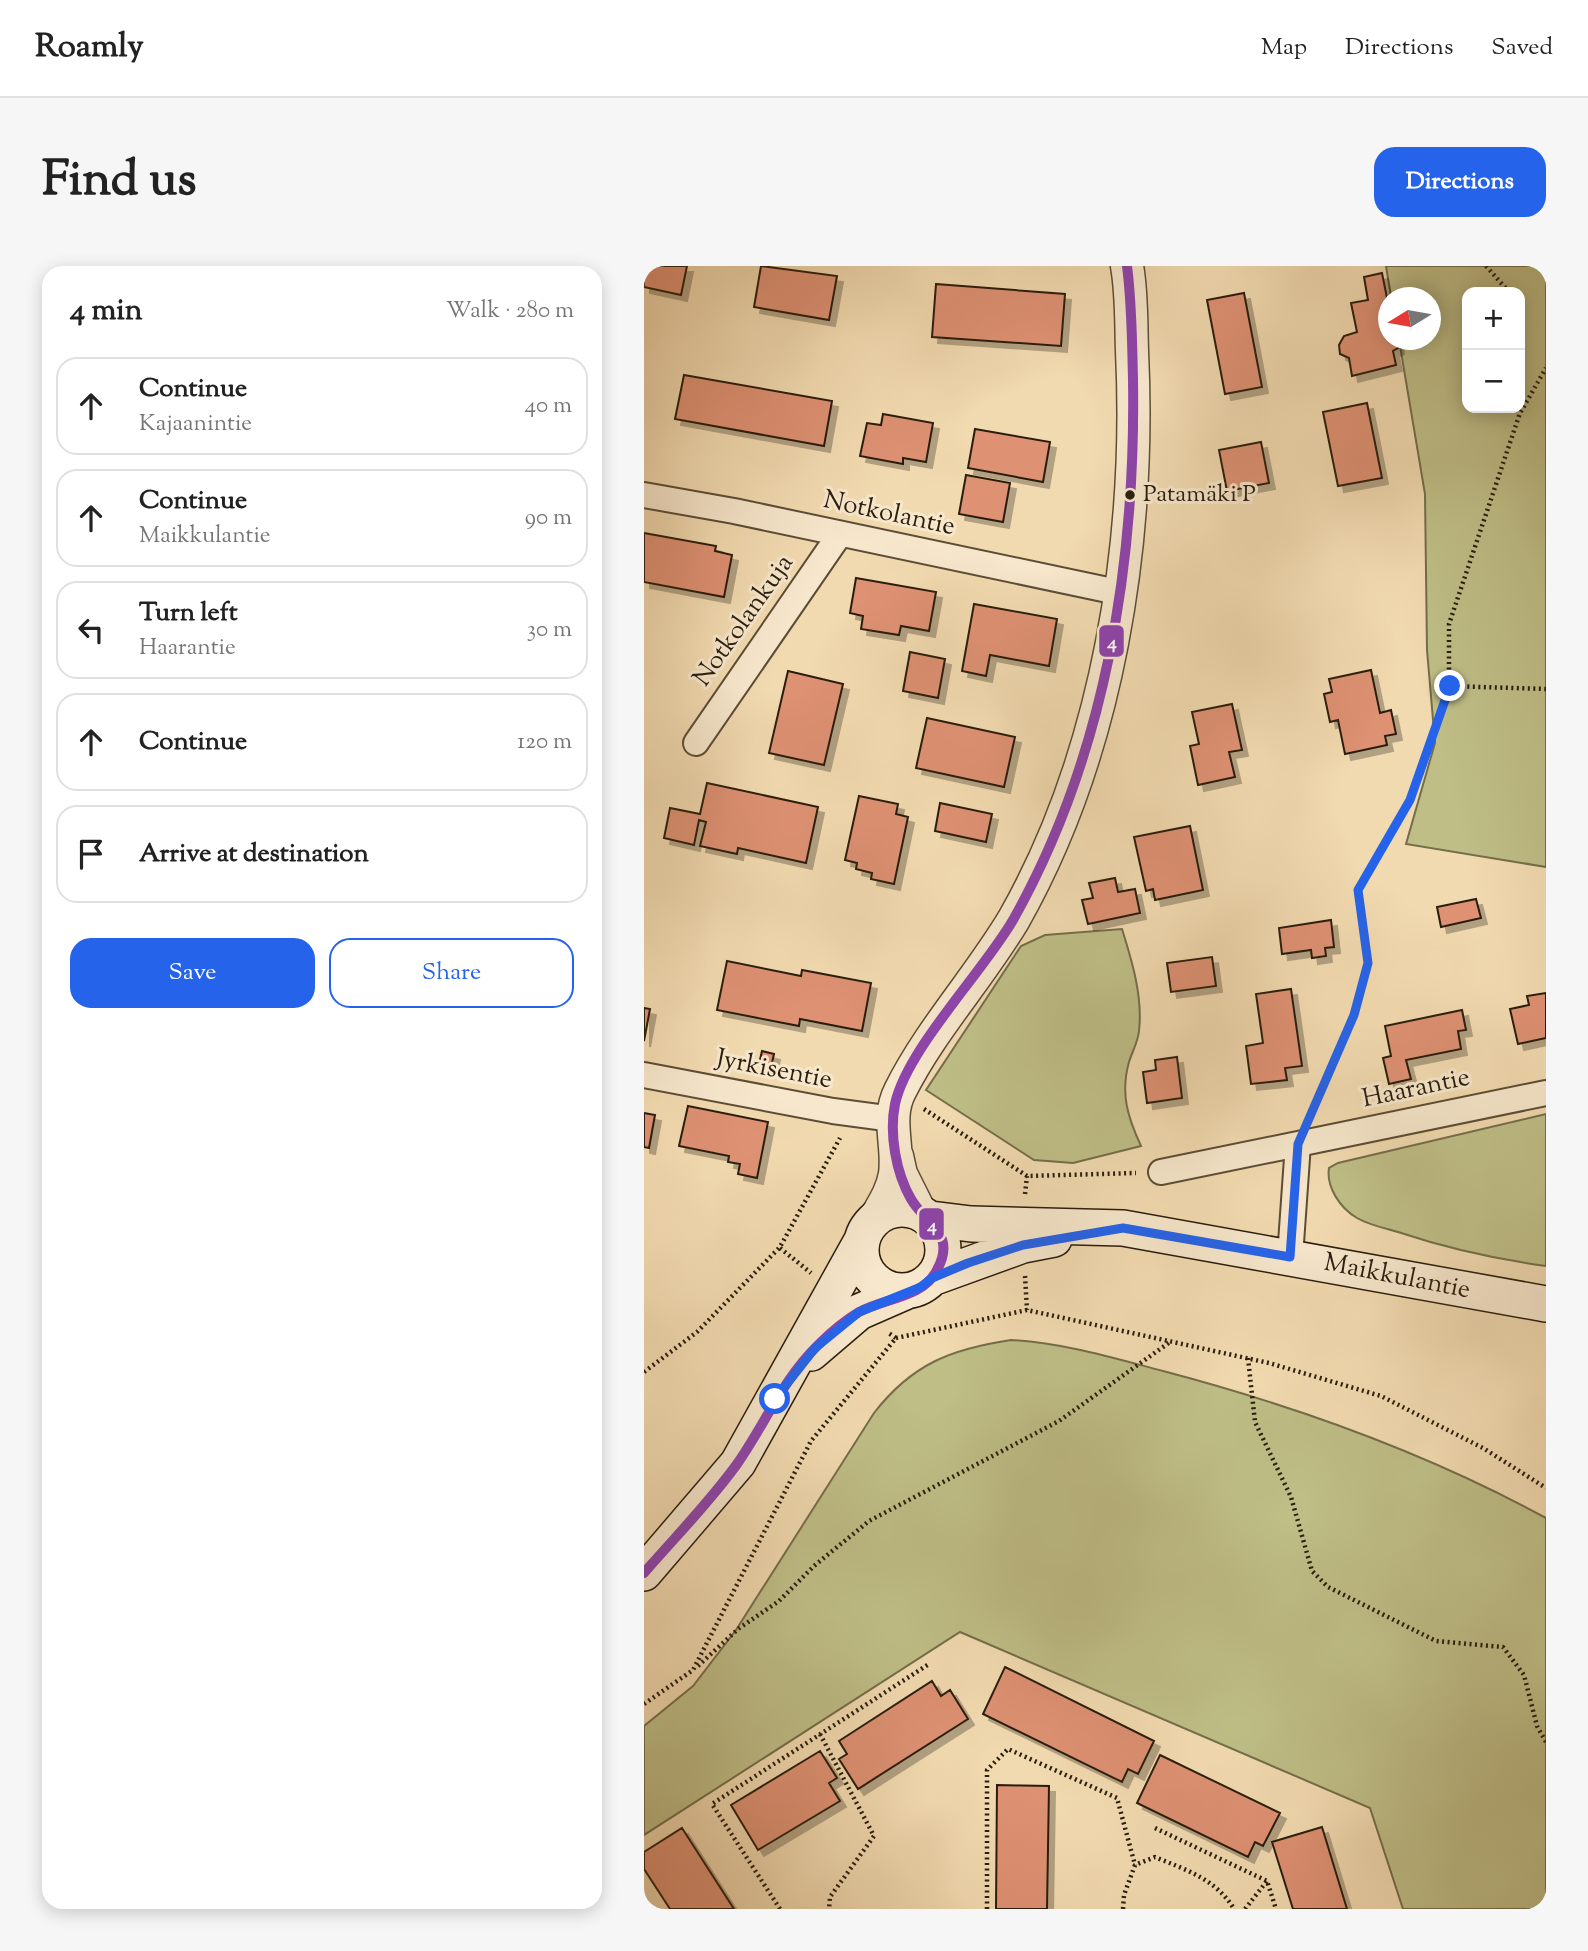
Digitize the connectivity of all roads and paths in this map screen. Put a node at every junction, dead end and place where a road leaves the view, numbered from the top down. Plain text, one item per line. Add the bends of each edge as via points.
1 (1486, 266) edge
2 (1125, 268) edge
3 (1505, 287) edge
4 (1546, 368) edge
5 (1525, 402) edge
6 (1519, 413) edge
7 (644, 495) edge
8 (840, 534) junction
9 (1122, 593) junction
10 (1450, 686) junction
11 (1546, 688) edge
12 (696, 743) dead end
13 (644, 1075) edge
14 (1546, 1093) edge
15 (853, 1115) junction
16 (895, 1118) junction
17 (1298, 1144) junction
18 (1161, 1172) joint
19 (925, 1216) junction
20 (1123, 1228) junction
21 (868, 1230) junction
22 (780, 1247) junction
23 (1290, 1257) junction
24 (920, 1285) junction
25 (846, 1302) junction
26 (1546, 1304) edge
27 (895, 1338) junction
28 (1171, 1341) junction
29 (1248, 1359) junction
30 (644, 1372) edge
31 (1546, 1488) edge
32 (644, 1573) edge
33 (929, 1664) dead end
34 (693, 1670) junction
35 (644, 1704) edge
36 (820, 1734) junction
37 (1546, 1742) edge
38 (1155, 1828) dead end
39 (1135, 1865) junction
40 (1267, 1881) junction
41 (644, 1902) edge
42 (649, 1909) edge
43 (780, 1909) edge
44 (829, 1909) edge
45 (987, 1909) edge
46 (1122, 1909) edge
47 (1234, 1909) edge
48 (1245, 1909) edge
49 (1276, 1909) edge

1 - 3 path
2 - 9 street via 1136,429
4 - 5 path
6 - 10 path via 1449,624
7 - 8 street, Notkolantie
8 - 9 street, Notkolantie
8 - 12 street, Notkolankuja
9 - 16 street via 1098,702 1062,818 1014,918 920,1056
10 - 11 path
10 - 17 path via 1410,800 1358,890 1368,963 1354,1015
13 - 15 street, Jyrkisentie
14 - 17 street, Haarantie
15 - 16 street, Jyrkisentie
15 - 22 path
16 - 18 path via 1027,1177
16 - 19 street via 901,1174
16 - 21 street via 890,1195
17 - 18 street, Haarantie
17 - 23 street
19 - 20 main road, Maikkulantie via 971,1224
19 - 21 main road, Maikkulantie via 903,1208 888,1210
19 - 24 main road via 943,1245 943,1259
20 - 23 main road, Maikkulantie
20 - 24 main road, Maikkulantie via 1023,1245
21 - 24 main road via 860,1256 868,1275 879,1285
21 - 25 main road
22 - 25 path
22 - 30 path via 697,1332
23 - 26 main road, Maikkulantie
24 - 25 main road, Maikkulantie
25 - 27 path
25 - 32 main road via 775,1399 738,1463
27 - 28 path via 1027,1310
27 - 34 path via 811,1441
28 - 29 path
28 - 34 path via 1059,1421 869,1521
29 - 31 path via 1381,1396 1483,1448
29 - 37 path via 1255,1422 1291,1497 1312,1571 1328,1587 1436,1642 1503,1647 1524,1675 1537,1726
33 - 36 path
34 - 35 path
36 - 43 path via 712,1804
36 - 44 path via 874,1836 830,1897
38 - 40 path
39 - 45 path via 1117,1798 1008,1749 987,1770
39 - 46 path
39 - 47 path via 1155,1857 1206,1879 1225,1894
40 - 48 path
40 - 49 path
41 - 42 path

